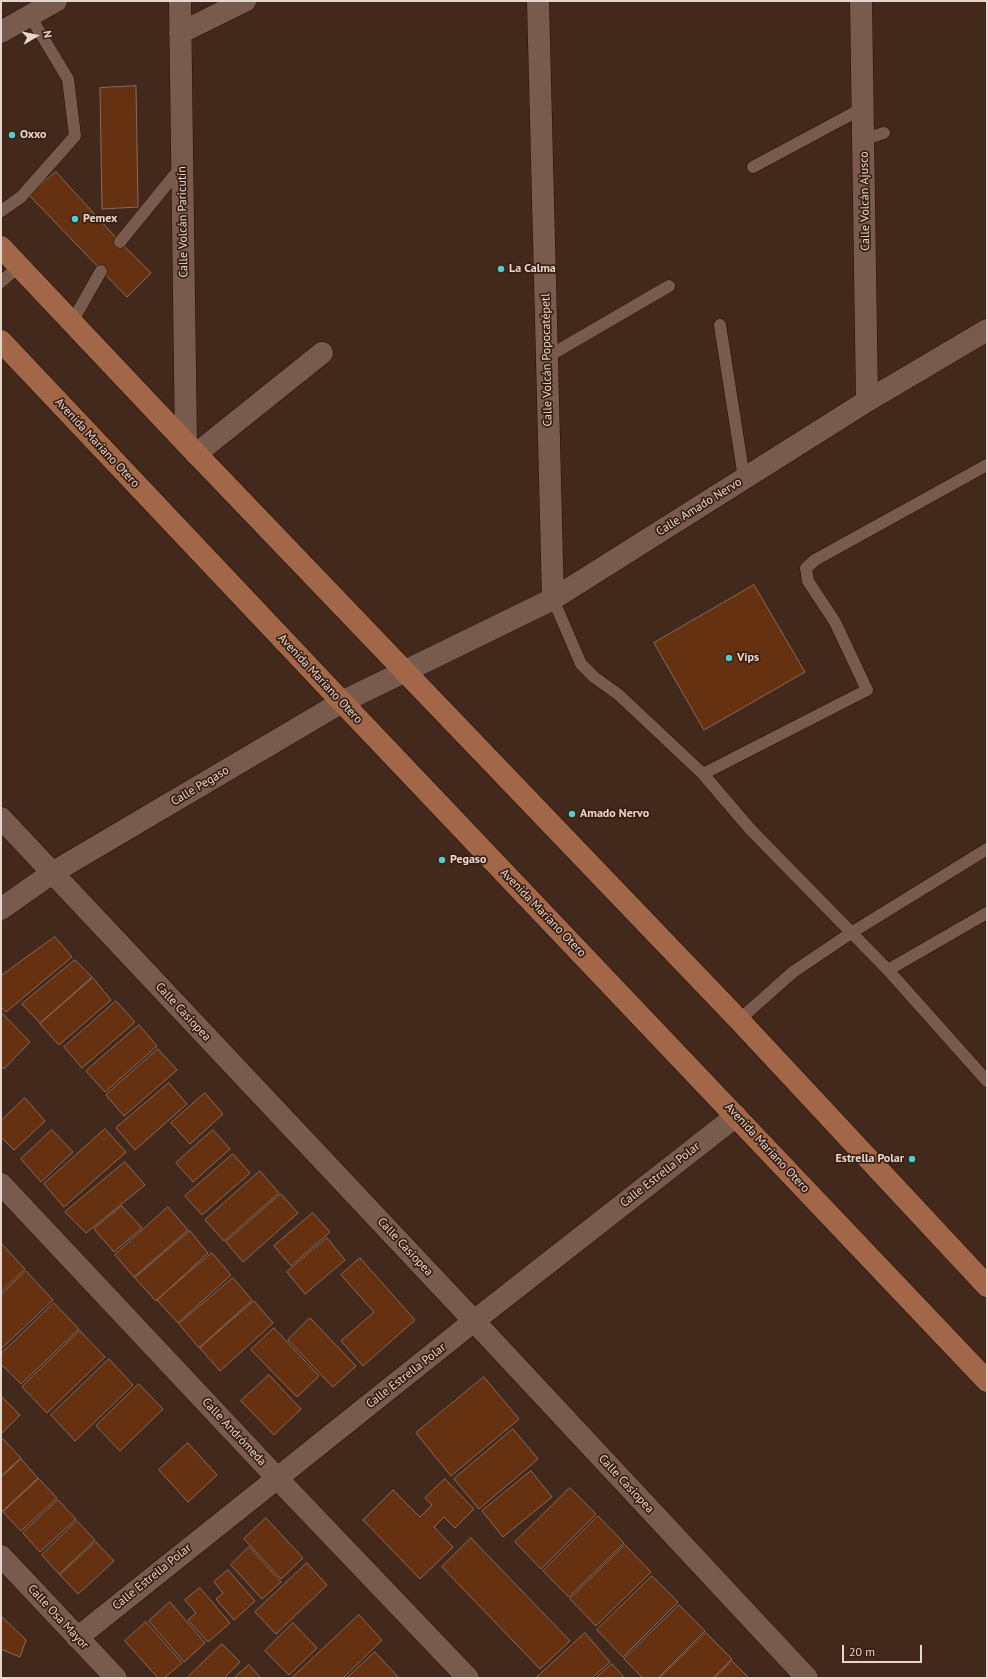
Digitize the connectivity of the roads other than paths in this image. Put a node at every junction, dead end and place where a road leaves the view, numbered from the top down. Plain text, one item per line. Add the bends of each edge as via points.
1 (56, 1) edge
2 (180, 1) edge
3 (245, 1) edge
4 (538, 1) edge
5 (861, 1) edge
6 (30, 16) junction
7 (1, 32) edge
8 (180, 33) junction
9 (863, 108) junction
10 (182, 166) junction
11 (753, 167) dead end
12 (1, 211) edge
13 (120, 242) dead end
14 (1, 247) edge
15 (18, 266) junction
16 (101, 271) dead end
17 (1, 282) edge
18 (669, 286) dead end
19 (72, 322) junction
20 (720, 325) dead end
21 (987, 330) edge
22 (1, 341) edge
23 (322, 353) dead end
24 (547, 357) junction
25 (867, 401) junction
26 (191, 448) junction
27 (987, 465) edge
28 (744, 478) junction
29 (553, 599) junction
30 (405, 672) junction
31 (342, 702) junction
32 (703, 774) junction
33 (1, 818) edge
34 (987, 849) edge
35 (52, 873) junction
36 (1, 909) edge
37 (987, 913) edge
38 (851, 933) junction
39 (888, 970) junction
40 (739, 1020) junction
41 (987, 1081) edge
42 (736, 1116) junction
43 (1, 1184) edge
44 (987, 1286) edge
45 (474, 1321) junction
46 (987, 1381) edge
47 (277, 1478) junction
48 (1, 1556) edge
49 (77, 1638) junction
50 (116, 1678) edge
51 (468, 1678) edge
52 (807, 1678) edge

1 - 6 street
2 - 8 street, Calle Volcán Paricutín
3 - 8 street
4 - 24 street, Calle Volcán Popocatépetl
5 - 9 street, Calle Volcán Ajusco
6 - 7 street
6 - 12 lane via 68,79 75,136 21,198
8 - 10 street, Calle Volcán Paricutín
9 - 11 lane
9 - 25 street, Calle Volcán Ajusco via 874,136
10 - 13 lane
10 - 26 street, Calle Volcán Paricutín
14 - 15 main road
15 - 17 lane
15 - 19 main road
16 - 19 lane
18 - 24 lane
19 - 26 main road
20 - 28 lane
21 - 25 street, Calle Amado Nervo
22 - 31 main road, Avenida Mariano Otero
23 - 26 street
24 - 29 street, Calle Volcán Popocatépetl
25 - 28 street, Calle Amado Nervo
26 - 30 main road
27 - 32 lane via 815,560 806,568 808,581 835,622 867,690
28 - 29 street, Calle Amado Nervo
29 - 30 street, Calle Amado Nervo
29 - 32 lane via 581,664 619,695
30 - 31 street, Calle Pegaso
30 - 40 main road
31 - 35 street, Calle Pegaso
31 - 42 main road, Avenida Mariano Otero
32 - 38 lane via 750,829
33 - 35 street, Calle Casiopea
34 - 38 lane
35 - 36 street, Calle Pegaso
35 - 45 street, Calle Casiopea
37 - 39 lane
38 - 39 lane
38 - 40 lane via 793,972
39 - 41 lane
40 - 44 main road
42 - 45 street, Calle Estrella Polar
42 - 46 main road, Avenida Mariano Otero
43 - 47 street, Calle Andrómeda
45 - 47 street, Calle Estrella Polar
45 - 52 street, Calle Casiopea
47 - 49 street, Calle Estrella Polar
47 - 51 street, Calle Andrómeda
48 - 49 street, Calle Osa Mayor
49 - 50 street, Calle Osa Mayor

